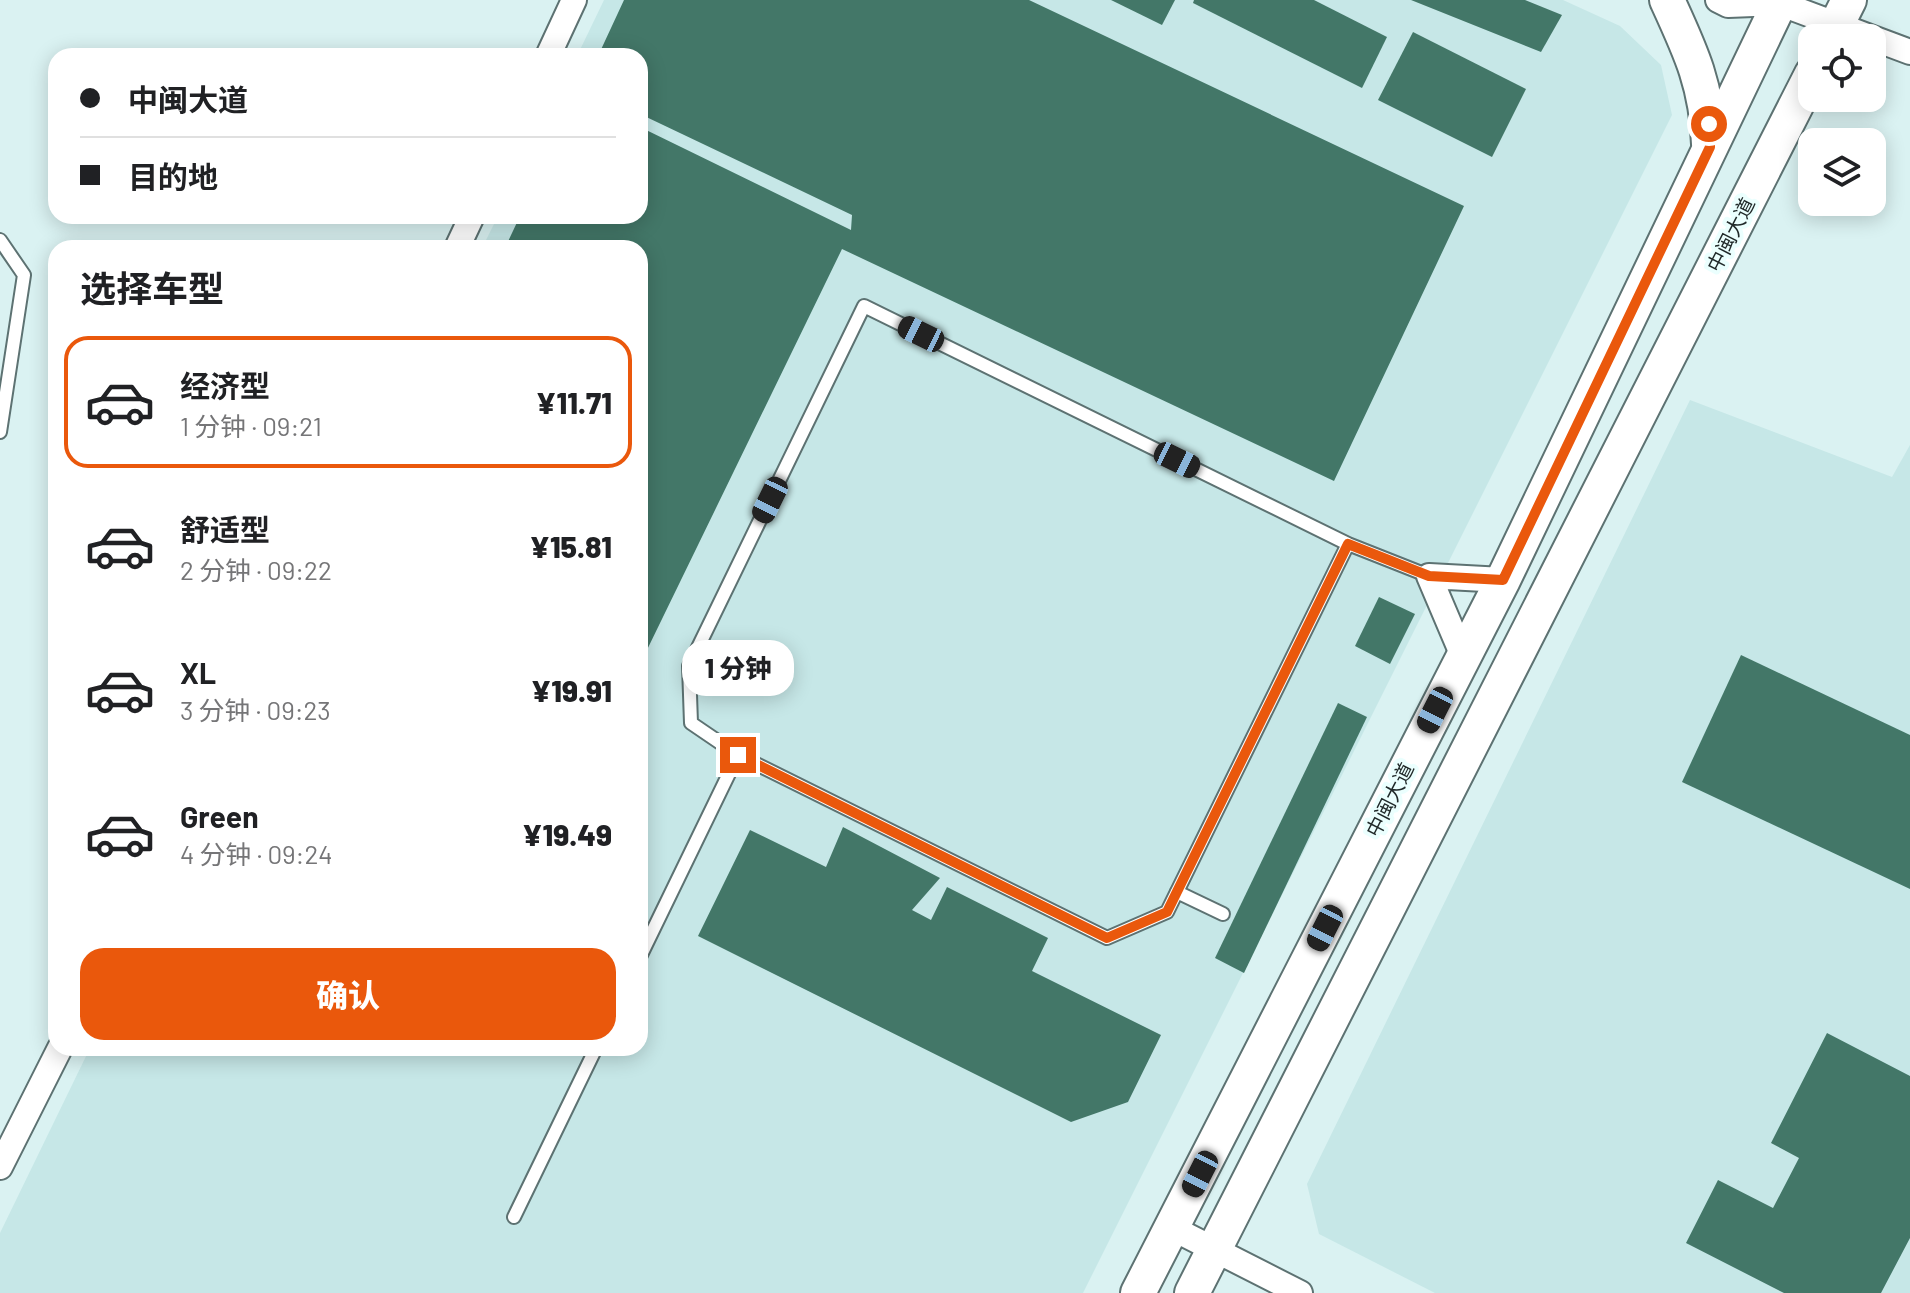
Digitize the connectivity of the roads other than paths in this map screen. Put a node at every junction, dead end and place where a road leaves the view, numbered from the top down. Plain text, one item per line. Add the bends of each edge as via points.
1 (574, 0) edge
2 (1667, 0) edge
3 (1718, 0) edge
4 (1779, 1) edge
5 (1839, 21) edge
6 (552, 48) edge
7 (1910, 52) edge
8 (1798, 102) edge
9 (1710, 147) junction
10 (0, 240) edge
11 (0, 432) edge
12 (1348, 544) junction
13 (1429, 576) junction
14 (1503, 580) junction
15 (1463, 656) junction
16 (738, 755) junction
17 (1177, 892) junction
18 (1223, 914) dead end
19 (648, 941) edge
20 (56, 1056) edge
21 (592, 1056) edge
22 (0, 1167) edge
23 (514, 1217) dead end
24 (1172, 1228) junction
25 (1215, 1251) junction
26 (1138, 1293) edge
27 (1192, 1293) edge
28 (1300, 1293) edge

1 - 6 street
2 - 9 main road via 1707,101
3 - 4 street via 1728,5
4 - 5 street
4 - 9 main road, 中闽大道
5 - 7 street
8 - 25 main road, 中闽大道
9 - 14 main road, 中闽大道
10 - 11 lane via 24,275
12 - 13 lane
12 - 16 lane via 864,306 689,666 691,723
12 - 17 lane
13 - 14 street
13 - 15 street
14 - 15 main road, 中闽大道
15 - 24 main road, 中闽大道
16 - 17 lane via 1107,938 1167,912
16 - 19 lane
17 - 18 lane
20 - 22 street
21 - 23 lane
24 - 25 street
24 - 26 main road, 中闽大道
25 - 27 main road, 中闽大道
25 - 28 street

